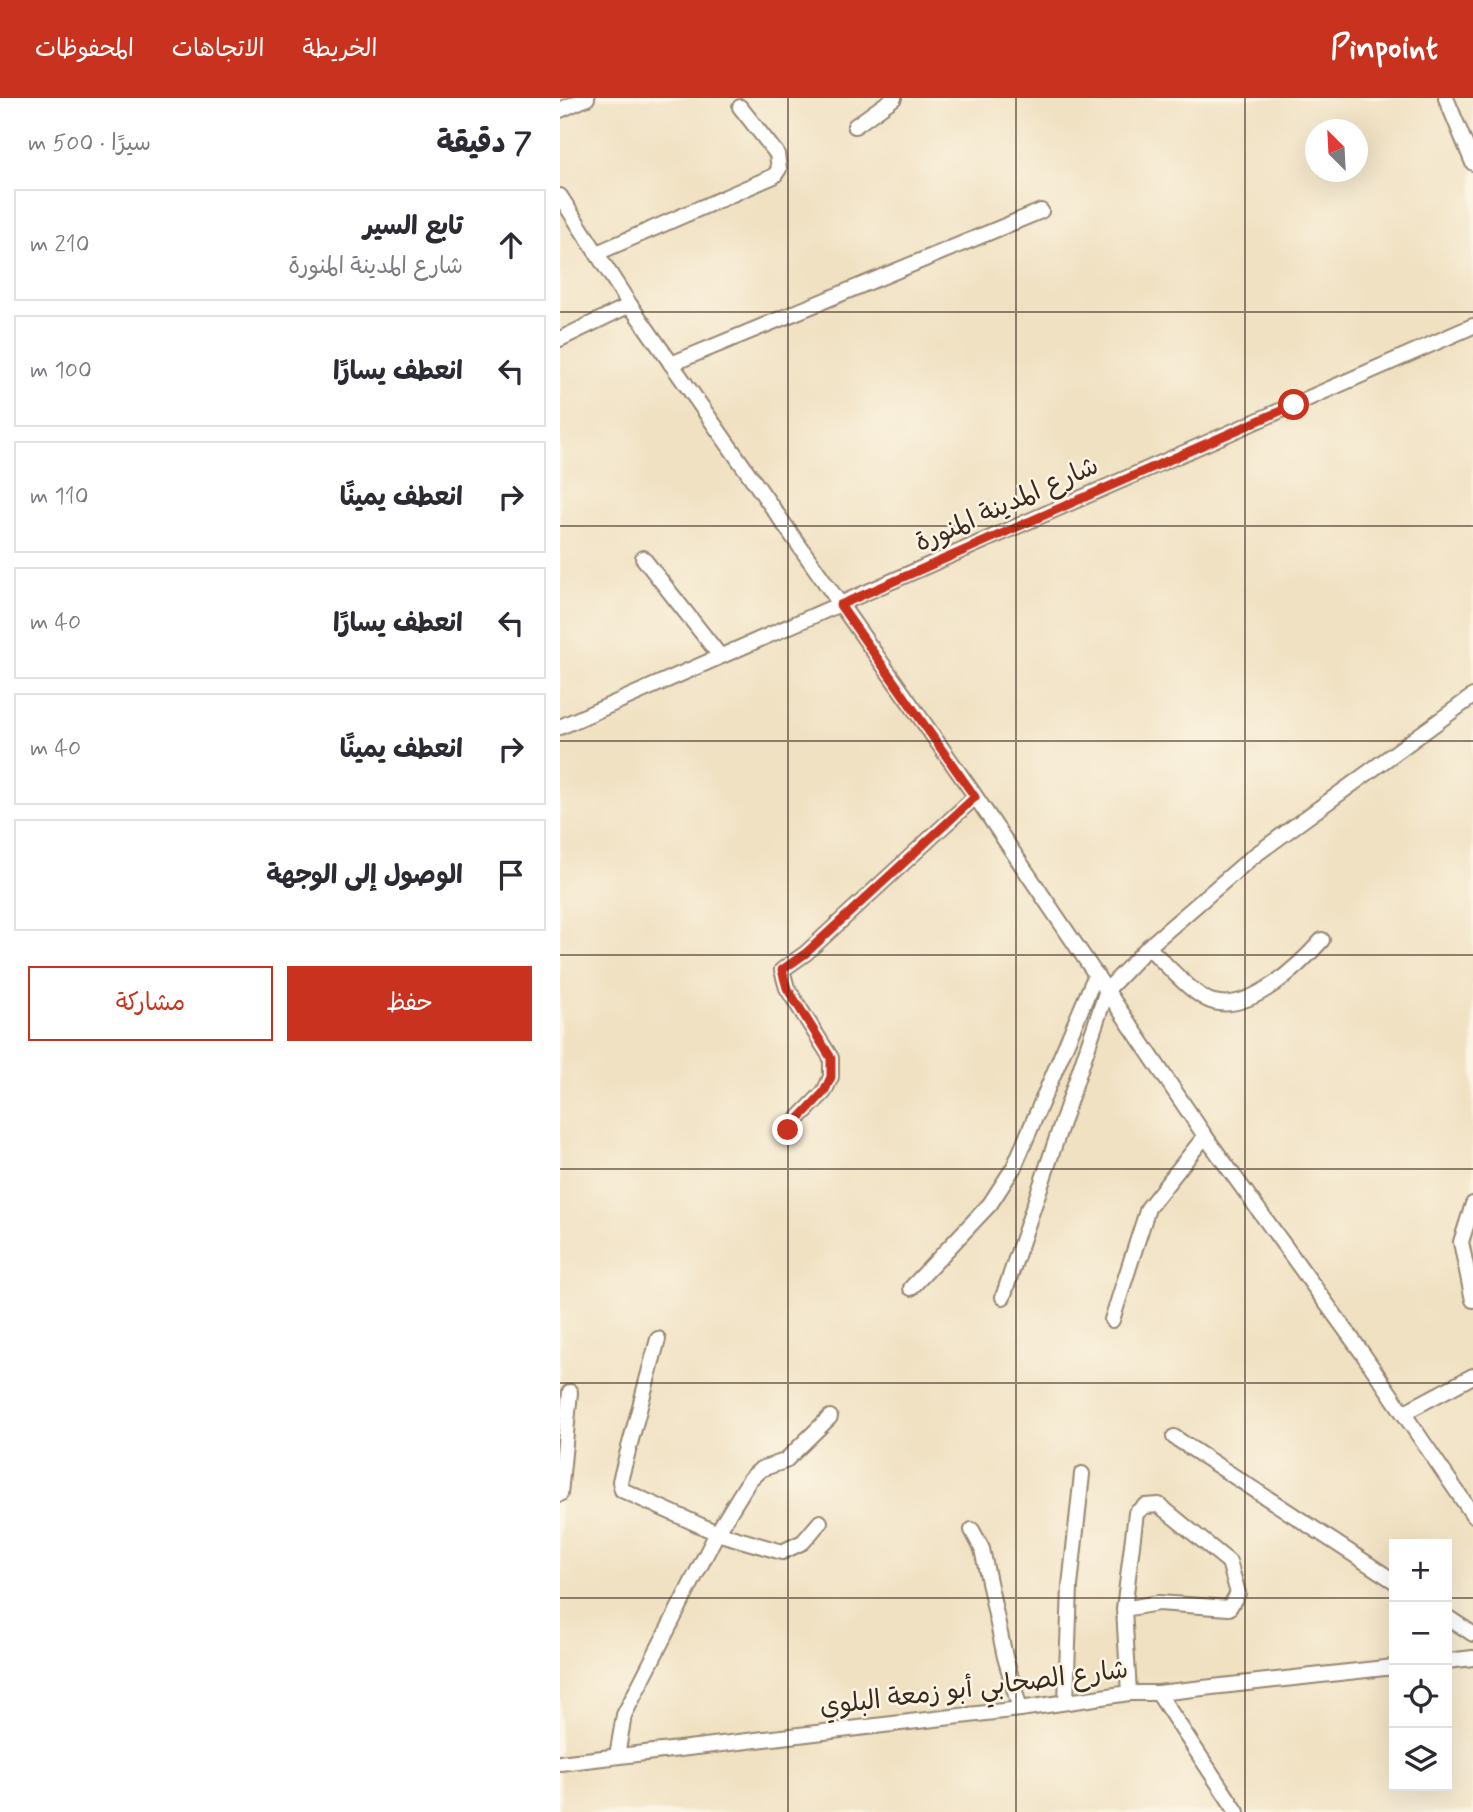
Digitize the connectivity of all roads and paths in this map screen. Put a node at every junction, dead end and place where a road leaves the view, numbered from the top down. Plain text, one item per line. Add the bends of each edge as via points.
1 (587, 98) edge
2 (894, 98) edge
3 (1446, 98) edge
4 (740, 107) dead end
5 (560, 110) edge
6 (855, 127) dead end
7 (1473, 163) edge
8 (560, 196) edge
9 (1041, 211) dead end
10 (597, 253) junction
11 (630, 305) junction
12 (1473, 326) edge
13 (560, 339) edge
14 (671, 364) junction
15 (643, 558) dead end
16 (840, 605) junction
17 (720, 656) junction
18 (1473, 696) edge
19 (560, 727) edge
20 (975, 797) junction
21 (1322, 940) dead end
22 (1148, 947) junction
23 (1096, 974) junction
24 (1107, 990) junction
25 (788, 1130) dead end
26 (1205, 1136) junction
27 (1473, 1205) edge
28 (911, 1288) dead end
29 (1003, 1297) dead end
30 (1473, 1300) edge
31 (1112, 1320) dead end
32 (657, 1339) dead end
33 (1473, 1376) edge
34 (570, 1392) dead end
35 (1403, 1413) junction
36 (830, 1417) dead end
37 (1174, 1437) dead end
38 (1082, 1474) dead end
39 (560, 1493) edge
40 (1473, 1515) edge
41 (820, 1522) dead end
42 (972, 1530) dead end
43 (717, 1533) junction
44 (1389, 1578) edge
45 (1124, 1609) junction
46 (1452, 1620) edge
47 (1473, 1634) edge
48 (1473, 1658) edge
49 (1452, 1660) edge
50 (1389, 1668) edge
51 (1129, 1693) junction
52 (1158, 1693) junction
53 (1066, 1702) junction
54 (1020, 1710) junction
55 (617, 1756) junction
56 (560, 1763) edge
57 (1237, 1812) edge

1 - 5 street
2 - 6 street
3 - 7 street
4 - 10 street via 777,154 779,169 774,176
8 - 10 street
9 - 14 street
10 - 11 street
11 - 13 street
11 - 14 street
12 - 16 street, شارع المدينة المنورة
14 - 16 street
15 - 17 street
16 - 17 street, شارع المدينة المنورة
16 - 20 street
17 - 19 street, شارع المدينة المنورة
18 - 22 street via 1251,858
20 - 23 street
20 - 25 street via 782,970 787,988 831,1058 831,1077 824,1092
21 - 22 street via 1295,971 1228,1003 1205,998
22 - 24 street
23 - 24 street
23 - 28 street via 1014,1167 990,1204
24 - 26 street
24 - 29 street
26 - 31 street via 1148,1208
26 - 35 street
27 - 30 street via 1461,1242
32 - 43 street via 620,1481 622,1490
33 - 35 street
34 - 39 street
35 - 40 street
36 - 43 street via 785,1461 761,1469 750,1479
37 - 44 street
38 - 53 street via 1070,1586
41 - 43 street via 803,1542 782,1552
42 - 54 street via 982,1549
43 - 55 street via 624,1715
45 - 45 street via 1158,1603 1229,1608 1238,1593 1229,1562 1159,1506 1144,1506 1136,1513
45 - 51 street
46 - 47 street
48 - 49 street
50 - 52 street, شارع الصحابي أبو زمعة البلوي
51 - 52 street, شارع الصحابي أبو زمعة البلوي
51 - 53 street, شارع الصحابي أبو زمعة البلوي
52 - 57 street
53 - 54 street, شارع الصحابي أبو زمعة البلوي
54 - 55 street, شارع الصحابي أبو زمعة البلوي
55 - 56 street, شارع الصحابي أبو زمعة البلوي

